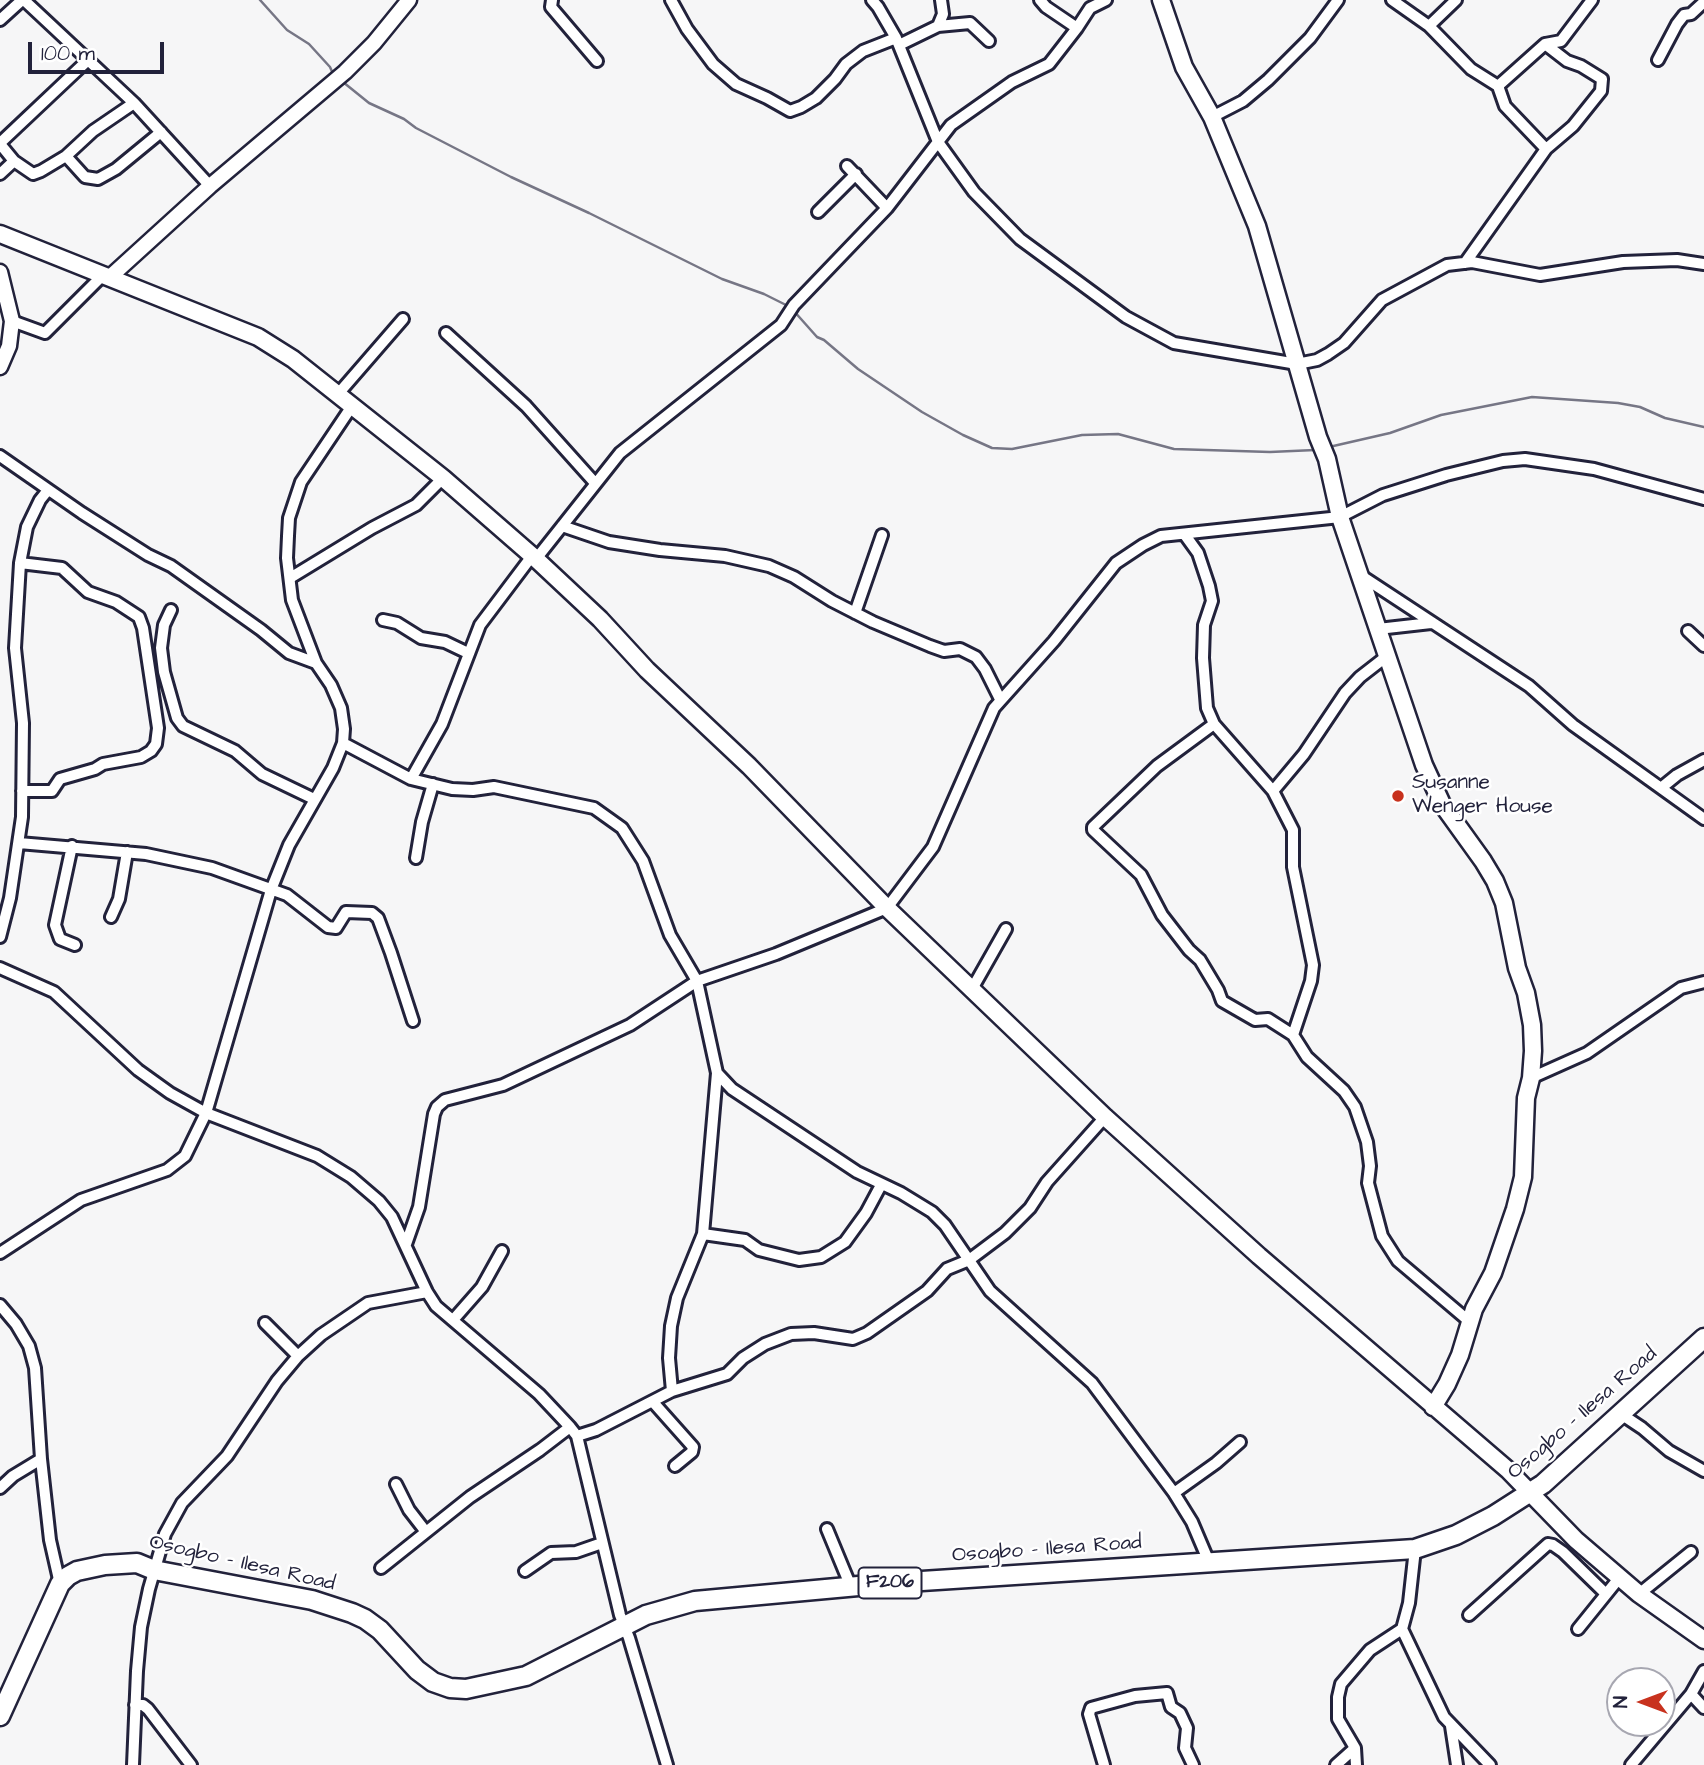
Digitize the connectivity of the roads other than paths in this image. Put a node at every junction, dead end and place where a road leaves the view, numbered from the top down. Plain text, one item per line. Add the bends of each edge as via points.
1 (23, 0) edge
2 (410, 0) edge
3 (552, 0) edge
4 (671, 0) edge
5 (872, 0) edge
6 (941, 0) edge
7 (1040, 0) edge
8 (1106, 0) edge
9 (1161, 0) edge
10 (1338, 0) edge
11 (1392, 0) edge
12 (1456, 0) edge
13 (1592, 0) edge
14 (1704, 2) edge
15 (0, 20) edge
16 (938, 26) junction
17 (1429, 26) junction
18 (1077, 28) junction
19 (897, 41) junction
20 (989, 41) dead end
21 (1545, 44) junction
22 (88, 60) junction
23 (1658, 60) dead end
24 (597, 61) dead end
25 (1497, 86) junction
26 (134, 103) junction
27 (1212, 117) junction
28 (161, 132) junction
29 (938, 142) junction
30 (0, 144) edge
31 (1546, 149) junction
32 (66, 156) junction
33 (14, 161) junction
34 (846, 166) dead end
35 (0, 174) edge
36 (856, 174) junction
37 (210, 186) junction
38 (887, 208) junction
39 (818, 212) dead end
40 (0, 234) edge
41 (1465, 263) junction
42 (1704, 264) edge
43 (1, 276) edge
44 (107, 276) junction
45 (403, 319) dead end
46 (12, 321) junction
47 (446, 332) dead end
48 (1297, 364) junction
49 (0, 367) edge
50 (338, 394) junction
51 (352, 406) junction
52 (0, 456) edge
53 (443, 478) junction
54 (595, 483) junction
55 (48, 491) junction
56 (1704, 499) edge
57 (1340, 517) junction
58 (562, 526) junction
59 (881, 535) dead end
60 (1185, 535) junction
61 (534, 558) junction
62 (20, 563) junction
63 (1360, 575) junction
64 (290, 578) junction
65 (171, 610) dead end
66 (855, 613) junction
67 (383, 620) dead end
68 (1431, 623) junction
69 (1378, 629) junction
70 (1688, 631) dead end
71 (1704, 646) edge
72 (468, 653) junction
73 (1387, 656) junction
74 (316, 663) junction
75 (1000, 699) junction
76 (1214, 724) junction
77 (343, 743) junction
78 (1704, 760) edge
79 (411, 779) junction
80 (433, 784) junction
81 (1661, 789) junction
82 (22, 791) junction
83 (1273, 791) junction
84 (314, 799) junction
85 (1704, 819) edge
86 (19, 843) junction
87 (72, 846) junction
88 (127, 852) junction
89 (416, 858) dead end
90 (271, 890) junction
91 (887, 908) junction
92 (111, 917) dead end
93 (1006, 929) dead end
94 (0, 936) edge
95 (75, 945) dead end
96 (0, 968) edge
97 (697, 981) junction
98 (1704, 982) edge
99 (972, 989) junction
100 (413, 1021) dead end
101 (1293, 1035) junction
102 (717, 1073) junction
103 (1531, 1079) junction
104 (206, 1113) junction
105 (1105, 1117) junction
106 (881, 1185) junction
107 (703, 1234) junction
108 (407, 1244) junction
109 (502, 1251) dead end
110 (0, 1253) edge
111 (969, 1260) junction
112 (427, 1292) junction
113 (0, 1305) edge
114 (453, 1320) junction
115 (1470, 1322) junction
116 (265, 1323) dead end
117 (1704, 1338) edge
118 (298, 1356) junction
119 (672, 1391) junction
120 (653, 1402) junction
121 (1433, 1406) junction
122 (1622, 1414) junction
123 (574, 1432) junction
124 (1240, 1442) dead end
125 (41, 1459) junction
126 (675, 1465) dead end
127 (1704, 1471) edge
128 (396, 1484) dead end
129 (0, 1488) edge
130 (1174, 1493) junction
131 (1529, 1493) junction
132 (827, 1529) dead end
133 (426, 1532) junction
134 (1576, 1540) junction
135 (602, 1543) junction
136 (1415, 1549) junction
137 (1563, 1552) junction
138 (1691, 1552) dead end
139 (1209, 1562) junction
140 (381, 1568) dead end
141 (154, 1570) junction
142 (525, 1571) dead end
143 (1620, 1577) junction
144 (60, 1584) junction
145 (851, 1587) junction
146 (1606, 1594) junction
147 (1639, 1594) junction
148 (1469, 1615) dead end
149 (624, 1626) junction
150 (1402, 1629) junction
151 (1578, 1629) dead end
152 (1704, 1640) edge
153 (1704, 1671) edge
154 (1691, 1694) junction
155 (135, 1705) junction
156 (1704, 1707) edge
157 (0, 1716) edge
158 (1451, 1724) junction
159 (1355, 1748) junction
160 (133, 1765) edge
161 (191, 1765) edge
162 (667, 1765) edge
163 (1104, 1765) edge
164 (1193, 1765) edge
165 (1336, 1765) edge
166 (1356, 1765) edge
167 (1457, 1765) edge
168 (1490, 1765) edge
169 (1631, 1765) edge

1 - 15 street
1 - 22 street
2 - 37 street via 345,72
3 - 24 street via 551,8
4 - 19 street via 713,64 736,84 790,111 816,98 863,51
5 - 19 street
6 - 16 street via 943,14
7 - 18 street
8 - 18 street via 1090,8
9 - 27 main road via 1184,66
10 - 27 street via 1310,38 1268,80 1243,102
11 - 17 street
12 - 17 street
13 - 21 street via 1561,41
14 - 23 street via 1684,15
16 - 19 street
16 - 20 street via 970,23
17 - 25 street via 1471,69
18 - 29 street via 1049,64 990,96 951,125
19 - 29 street
21 - 25 street
21 - 31 street via 1602,79 1601,91 1591,105
22 - 26 street
22 - 30 street
25 - 31 street via 1505,106
26 - 28 street
26 - 32 street
27 - 48 main road via 1257,226
28 - 32 street via 98,179 85,177
28 - 37 street
29 - 38 street
29 - 48 street via 974,192 1020,239 1126,317 1174,343
30 - 33 street
31 - 41 street
32 - 33 street via 33,174
33 - 35 street
34 - 36 street
36 - 38 street
36 - 39 street
37 - 44 street
38 - 54 street via 794,305 781,325 620,453
40 - 44 main road
41 - 42 street via 1540,275 1623,262
41 - 48 street via 1447,265 1393,292 1336,349
43 - 46 street
44 - 46 street via 45,333
44 - 50 main road via 258,337
45 - 50 street
46 - 49 street
47 - 54 street via 526,406
48 - 57 main road
50 - 51 main road
51 - 53 main road
51 - 64 street via 311,465 295,498 289,518
52 - 55 street
53 - 61 main road
53 - 64 street via 416,505
54 - 58 street
55 - 62 street via 27,527
55 - 74 street via 166,564 289,653
56 - 57 street via 1594,469 1503,461 1383,495
57 - 60 street
57 - 63 main road
58 - 61 street
58 - 66 street via 609,542 758,563 794,577
59 - 66 street
60 - 75 street via 1161,536 1116,564
60 - 76 street via 1198,553 1211,593 1203,658 1207,708
61 - 72 street via 480,625
61 - 91 main road
62 - 82 street via 15,648 23,723
62 - 82 street via 62,568 88,592 139,617 158,728 156,744 141,757 60,779 52,791
63 - 68 street
63 - 69 main road
64 - 74 street via 292,600
65 - 84 street via 161,648 164,672 183,726
66 - 75 street via 930,646 960,649 976,657
67 - 72 street
68 - 69 street
68 - 81 street via 1529,686 1573,725
69 - 73 main road
70 - 71 street
72 - 79 street via 442,724
73 - 83 street via 1345,693
73 - 103 main road via 1442,804 1483,860 1504,903 1532,1025
74 - 77 street via 341,708
75 - 91 street via 933,847
76 - 83 street
76 - 101 street via 1157,766 1093,830 1141,875 1162,915 1200,960 1222,1001 1255,1020 1268,1019
77 - 79 street
77 - 84 street
78 - 81 street
79 - 80 street
80 - 89 street
80 - 97 street via 452,789 494,787 576,802 611,820 632,841 643,861 670,934
81 - 85 street
82 - 86 street
83 - 101 street via 1293,830 1293,867 1313,965
84 - 90 street
86 - 87 street
86 - 94 street
87 - 88 street
87 - 95 street via 55,925 60,939
88 - 90 street via 212,868
88 - 92 street
90 - 100 street via 287,895 328,927 336,928 346,912 375,915
90 - 104 street
91 - 97 street
91 - 99 main road
93 - 99 street
96 - 104 street via 54,992 138,1070
97 - 102 street
97 - 108 street via 630,1025 503,1085 445,1100 437,1107 419,1207
98 - 103 street via 1681,988 1587,1053
99 - 105 main road
101 - 115 street via 1307,1057 1355,1107 1367,1142 1368,1183 1381,1236 1426,1287
102 - 106 street via 732,1089
102 - 107 street
103 - 115 main road via 1517,1198 1497,1263
104 - 108 street via 317,1156 351,1177 379,1201
104 - 110 street via 185,1156 167,1170 81,1200
105 - 111 street via 1030,1208
105 - 121 main road
106 - 107 street via 845,1242 821,1257 799,1261 759,1250 745,1240
106 - 111 street via 932,1212
107 - 119 street via 677,1298 671,1326
108 - 112 street
109 - 114 street via 482,1287
111 - 119 street via 947,1269 927,1291 867,1333 853,1339 791,1334 765,1344 727,1374
111 - 130 street via 990,1291 1092,1383
112 - 114 street
112 - 118 street via 368,1303
113 - 125 street via 29,1346 35,1368
114 - 123 street via 539,1394
115 - 121 main road via 1460,1355
116 - 118 street
117 - 122 main road, Osogbo - Ilesa Road / F206
118 - 141 street via 227,1456 182,1503 165,1534
119 - 120 street
120 - 123 street via 596,1430
120 - 126 street via 693,1447
121 - 131 main road
122 - 127 street
122 - 131 main road, Osogbo - Ilesa Road / F206
123 - 133 street via 470,1496
123 - 135 street
124 - 130 street
125 - 129 street
125 - 144 street
128 - 133 street
130 - 139 street
131 - 134 main road
131 - 136 main road, Osogbo - Ilesa Road / F206 via 1456,1535
132 - 145 street
133 - 140 street
134 - 137 street
134 - 143 main road
135 - 142 street via 576,1552 551,1553
135 - 149 street
136 - 139 main road, Osogbo - Ilesa Road / F206
136 - 150 street
137 - 146 street
137 - 148 street via 1548,1544
138 - 147 street
139 - 145 main road, Osogbo - Ilesa Road / F206
141 - 144 main road, Osogbo - Ilesa Road / F206 via 137,1563 91,1566
141 - 149 main road, Osogbo - Ilesa Road / F206 via 299,1597 352,1613 380,1630 417,1670 450,1688 482,1687 526,1676
141 - 155 street via 141,1627
143 - 146 street
143 - 147 main road
144 - 157 main road
145 - 149 main road, Osogbo - Ilesa Road / F206 via 695,1601
146 - 151 street
147 - 152 main road
149 - 162 street
150 - 158 street
150 - 159 street via 1370,1650 1341,1684 1338,1719
153 - 154 street
154 - 156 street
154 - 169 street
155 - 160 street
155 - 161 street via 148,1709
158 - 167 street
158 - 168 street
159 - 165 street
159 - 166 street
163 - 164 street via 1091,1708 1167,1693 1187,1728 1185,1748

